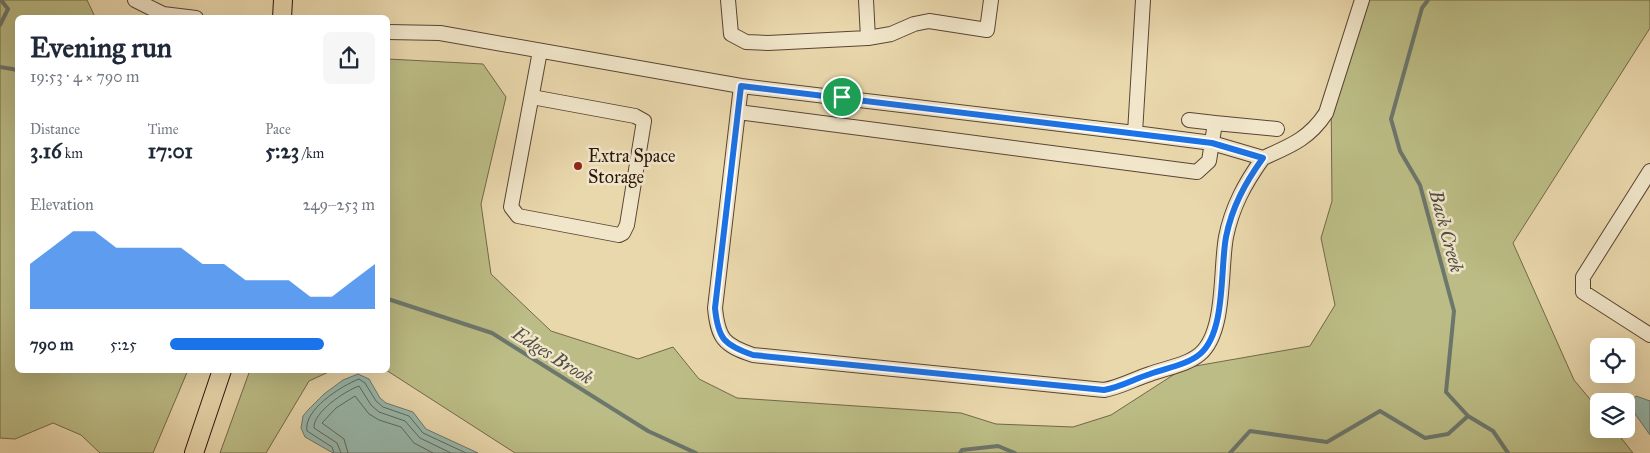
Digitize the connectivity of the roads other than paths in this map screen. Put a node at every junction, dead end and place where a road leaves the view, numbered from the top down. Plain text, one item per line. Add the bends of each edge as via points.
1 (135, 0) edge
2 (283, 0) edge
3 (728, 0) edge
4 (866, 0) edge
5 (991, 0) edge
6 (1144, 0) edge
7 (1362, 0) edge
8 (171, 15) edge
9 (282, 15) edge
10 (390, 32) edge
11 (868, 38) junction
12 (540, 51) junction
13 (741, 86) junction
14 (532, 97) junction
15 (738, 112) junction
16 (1189, 120) dead end
17 (1215, 123) junction
18 (1277, 129) dead end
19 (1135, 133) junction
20 (1212, 143) junction
21 (1263, 158) junction
22 (1650, 171) edge
23 (1650, 335) edge
24 (221, 373) edge
25 (194, 453) edge

1 - 8 lane
2 - 9 main road
3 - 11 lane via 731,34 746,42
4 - 11 lane
5 - 11 lane via 987,30 929,22
6 - 19 lane
7 - 21 lane via 1326,113 1306,138
10 - 12 lane via 440,33
12 - 13 lane
12 - 14 lane
13 - 15 lane
13 - 19 lane
14 - 14 lane via 511,202 513,212 518,216 619,235 623,233 644,121
15 - 20 lane via 1189,173 1204,168 1209,161
15 - 21 lane via 715,308 722,338 732,348 753,355 1104,390 1120,388 1143,376 1191,360 1209,343 1216,328 1226,236 1236,200
16 - 17 lane
17 - 18 lane
17 - 20 lane
19 - 20 lane
20 - 21 lane
22 - 23 lane via 1583,277 1583,292
24 - 25 main road

